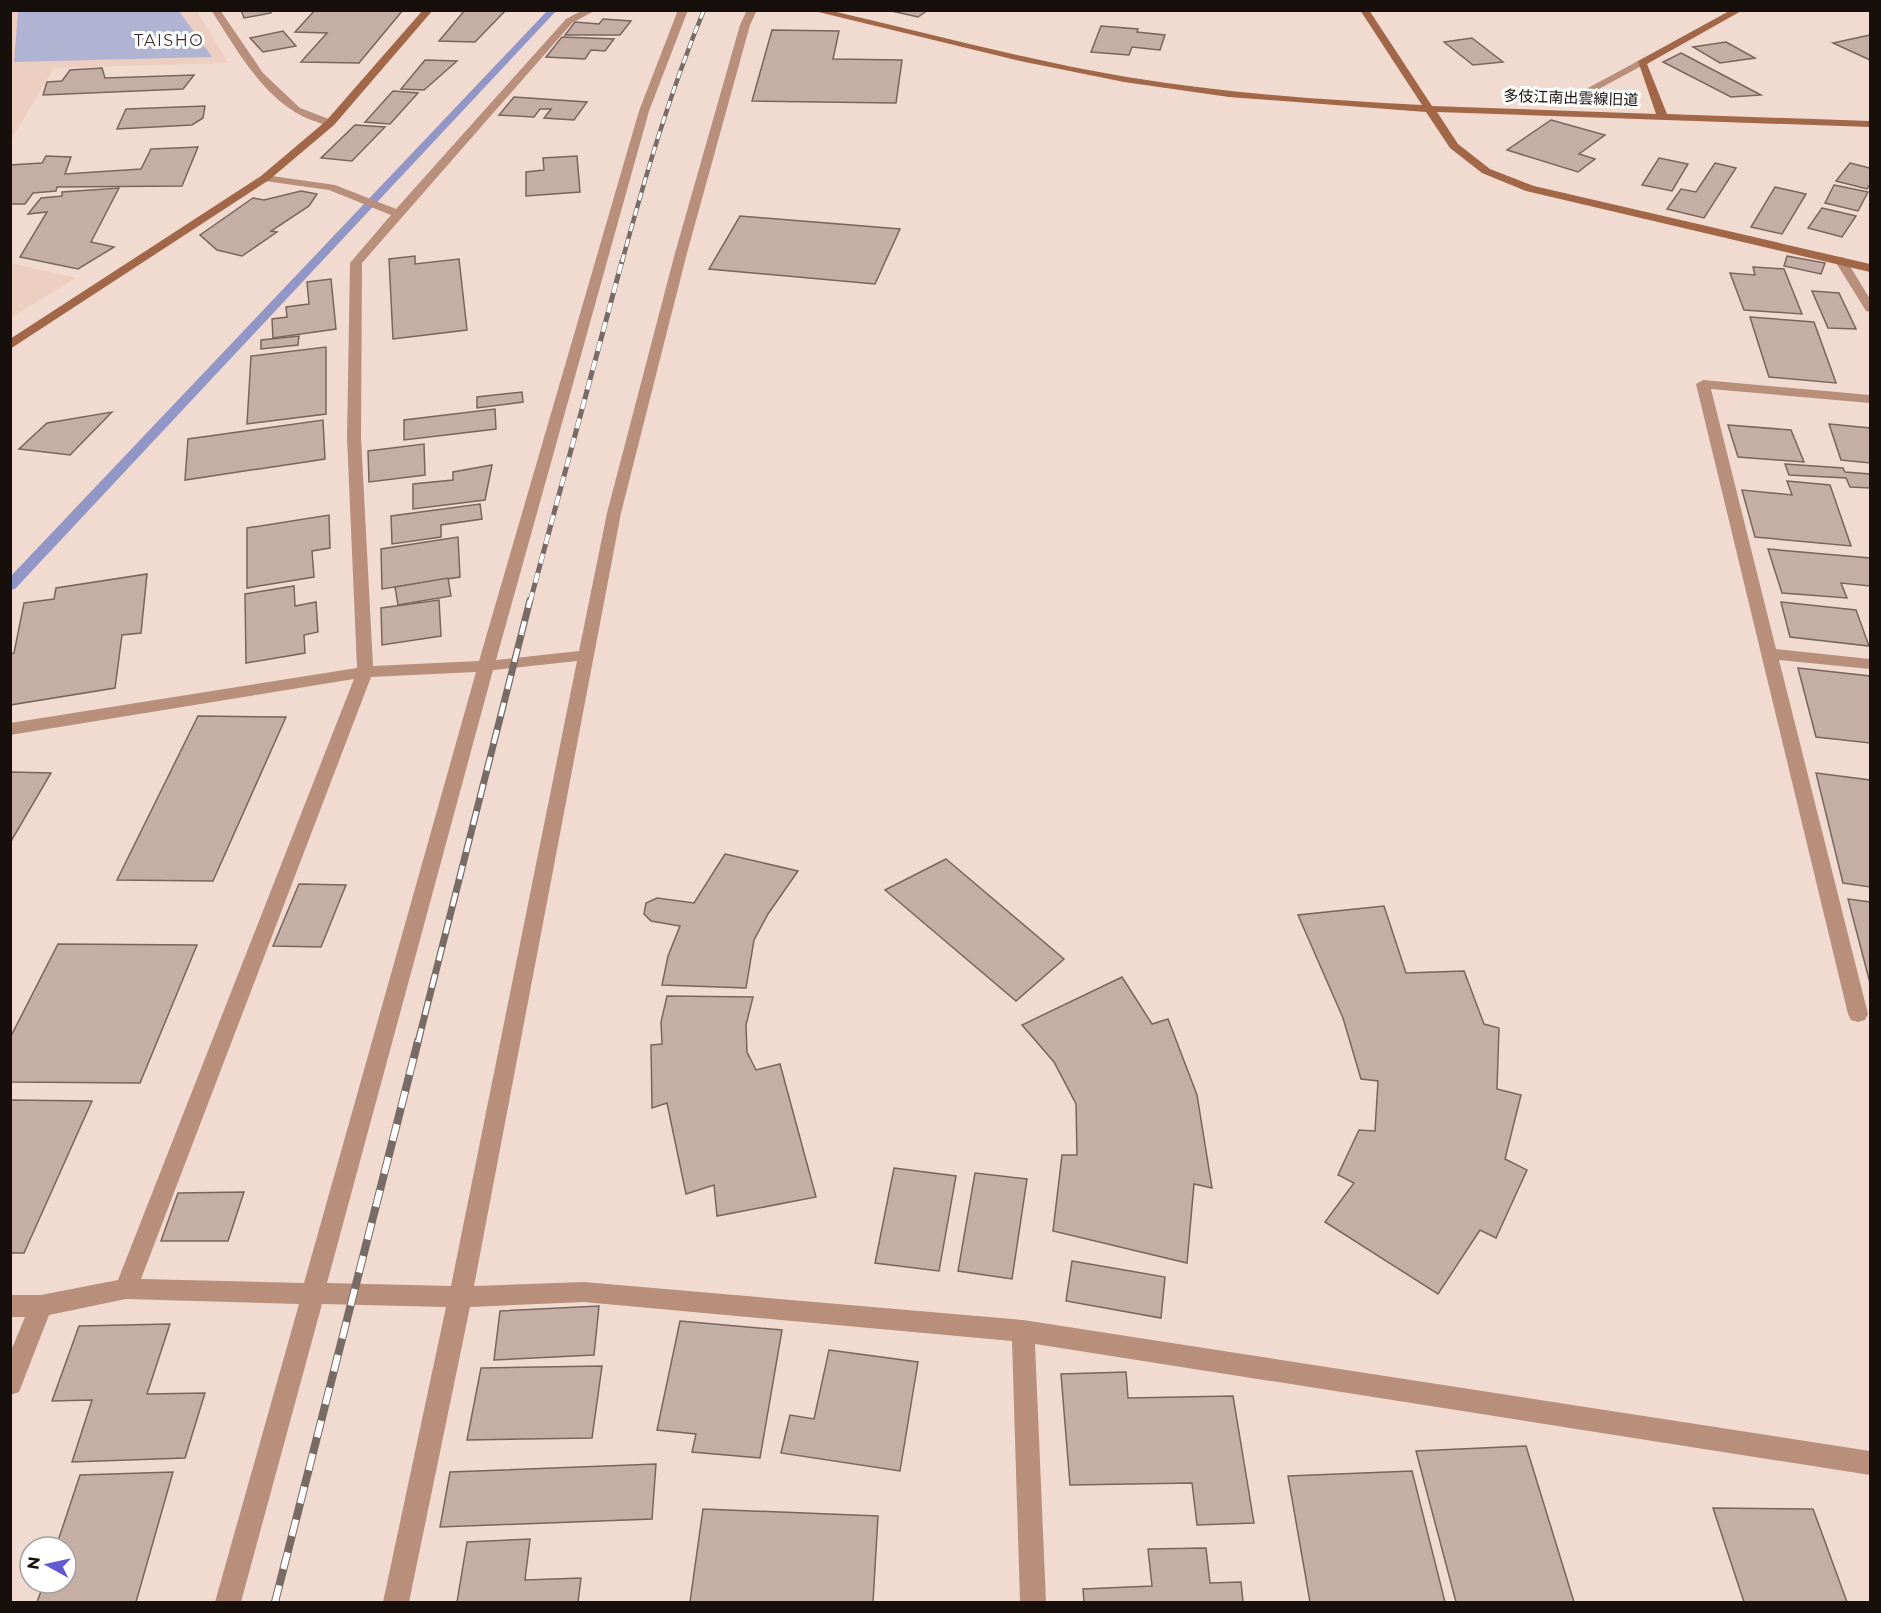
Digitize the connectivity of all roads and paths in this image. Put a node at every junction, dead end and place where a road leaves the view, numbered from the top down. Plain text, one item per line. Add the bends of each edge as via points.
1 (215, 10) edge
2 (429, 10) edge
3 (592, 10) edge
4 (683, 10) edge
5 (752, 10) edge
6 (814, 10) edge
7 (1364, 10) edge
8 (1739, 10) edge
9 (1642, 63) junction
10 (1578, 96) dead end
11 (1430, 108) junction
12 (1662, 116) junction
13 (330, 123) junction
14 (1870, 124) edge
15 (265, 177) junction
16 (398, 214) junction
17 (1841, 261) junction
18 (1870, 268) edge
19 (1870, 308) edge
20 (10, 345) edge
21 (1870, 399) edge
22 (1771, 654) junction
23 (587, 655) junction
24 (1870, 664) edge
25 (486, 666) junction
26 (365, 672) junction
27 (10, 729) edge
28 (1858, 1014) dead end
29 (126, 1289) junction
30 (312, 1294) junction
31 (460, 1297) junction
32 (10, 1306) edge
33 (41, 1306) junction
34 (1023, 1331) junction
35 (10, 1384) edge
36 (1870, 1463) edge
37 (228, 1602) edge
38 (396, 1602) edge
39 (1033, 1602) edge

1 - 13 street via 259,75 296,110
2 - 13 street
3 - 16 street via 569,21
4 - 25 street via 644,111
5 - 23 street via 681,253 614,513
6 - 11 street, 多伎江南出雲線旧道 via 1107,75 1227,93
7 - 11 street
8 - 9 street
9 - 10 street
9 - 12 street, 多伎江南出雲線旧道
11 - 12 street, 多伎江南出雲線旧道
11 - 17 street via 1454,146 1486,171 1530,189
12 - 14 street
13 - 15 street
15 - 16 street via 331,187
15 - 20 street
16 - 26 street via 356,263 354,438
17 - 18 street
17 - 19 street
21 - 22 street via 1703,384
22 - 24 street
22 - 28 street
23 - 25 street
23 - 31 street
25 - 26 street
25 - 30 street
26 - 27 street
26 - 29 street
29 - 30 street
29 - 33 street
30 - 31 street
30 - 37 street
31 - 34 street via 584,1292
31 - 38 street
32 - 33 street
33 - 35 street
34 - 36 street
34 - 39 street

